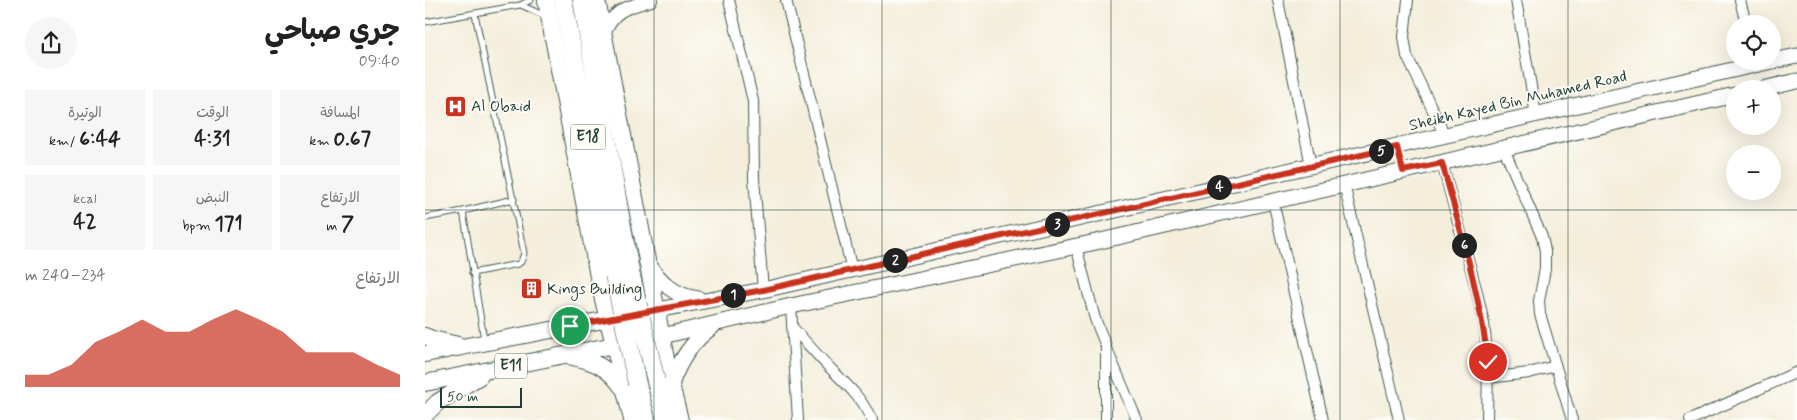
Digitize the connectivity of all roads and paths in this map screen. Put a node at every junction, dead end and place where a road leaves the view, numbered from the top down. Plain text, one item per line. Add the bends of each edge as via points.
1 (531, 0) edge
2 (547, 0) edge
3 (563, 0) edge
4 (582, 0) edge
5 (598, 0) edge
6 (651, 0) edge
7 (729, 0) edge
8 (786, 0) edge
9 (1278, 0) edge
10 (1408, 0) edge
11 (1515, 0) edge
12 (1740, 0) edge
13 (520, 5) junction
14 (622, 9) junction
15 (475, 14) junction
16 (1744, 15) edge
17 (550, 20) junction
18 (425, 22) edge
19 (604, 35) junction
20 (1797, 56) edge
21 (1781, 59) edge
22 (1726, 70) edge
23 (1797, 81) edge
24 (1781, 85) edge
25 (1726, 97) edge
26 (1536, 115) junction
27 (1445, 136) junction
28 (1397, 147) junction
29 (1505, 148) junction
30 (1442, 163) junction
31 (1311, 166) junction
32 (1403, 171) junction
33 (1345, 184) junction
34 (514, 199) junction
35 (1273, 201) junction
36 (463, 211) junction
37 (425, 218) edge
38 (1076, 246) junction
39 (647, 262) junction
40 (852, 270) junction
41 (472, 273) junction
42 (622, 274) junction
43 (600, 287) junction
44 (763, 290) junction
45 (706, 300) junction
46 (791, 306) junction
47 (657, 310) junction
48 (608, 320) junction
49 (716, 324) junction
50 (570, 326) junction
51 (792, 327) junction
52 (425, 336) edge
53 (662, 336) junction
54 (484, 343) junction
55 (614, 345) junction
56 (1106, 346) junction
57 (465, 347) junction
58 (425, 354) edge
59 (565, 355) junction
60 (1555, 366) junction
61 (490, 370) junction
62 (1797, 372) edge
63 (1488, 378) junction
64 (425, 383) edge
65 (663, 383) junction
66 (630, 387) junction
67 (425, 415) edge
68 (632, 420) edge
69 (646, 420) edge
70 (666, 420) edge
71 (680, 420) edge
72 (798, 420) edge
73 (872, 420) edge
74 (1106, 420) edge
75 (1137, 420) edge
76 (1323, 420) edge
77 (1399, 420) edge
78 (1487, 420) edge
79 (1572, 420) edge
80 (1690, 420) edge

1 - 13 lane
2 - 17 main road
3 - 42 highway, E18
4 - 42 highway, E18
5 - 14 street
5 - 19 main road
6 - 14 street
7 - 44 street via 753,101 754,179
8 - 40 street
9 - 31 street
10 - 27 street via 1404,37 1407,56
11 - 26 street
12 - 16 street
13 - 15 lane
13 - 17 lane
14 - 19 street via 612,18
15 - 18 lane
15 - 34 lane
17 - 43 main road
19 - 39 main road
20 - 21 main road, Sheikh Kayed Bin Muhamed Road
22 - 26 main road, Sheikh Kayed Bin Muhamed Road
23 - 24 main road
25 - 29 main road
26 - 27 main road, Sheikh Kayed Bin Muhamed Road
27 - 28 main road, Sheikh Kayed Bin Muhamed Road
28 - 31 main road, Sheikh Kayed Bin Muhamed Road
28 - 32 main road
29 - 30 main road
29 - 60 street via 1542,237 1545,269 1539,307
30 - 32 main road
30 - 63 street via 1484,324
31 - 40 main road, Sheikh Kayed Bin Muhamed Road
32 - 33 main road
33 - 35 main road
33 - 77 street
34 - 36 lane
34 - 41 lane via 524,253 521,262
35 - 38 main road
35 - 76 street
36 - 37 lane
36 - 41 lane
38 - 46 main road
38 - 56 street via 1095,319
39 - 45 main road via 672,290
39 - 47 main road
40 - 44 main road, Sheikh Kayed Bin Muhamed Road
41 - 54 lane
42 - 65 highway, E18, bridge
42 - 66 highway, E18, bridge
43 - 48 main road
43 - 50 main road via 594,306
44 - 45 main road, Sheikh Kayed Bin Muhamed Road
45 - 47 main road, Sheikh Kayed Bin Muhamed Road
46 - 49 main road
46 - 51 street
47 - 48 main road, E11
47 - 53 main road
48 - 50 main road, E11
48 - 55 main road
49 - 53 main road
49 - 65 main road via 692,344 676,370
50 - 54 main road, E11
51 - 72 street
51 - 73 street via 849,385
52 - 57 main road
53 - 55 main road, E11
53 - 65 main road
54 - 57 main road, E11
55 - 59 main road, E11
55 - 66 main road
56 - 74 street
56 - 75 street
57 - 58 main road, E11
59 - 61 main road, E11
59 - 66 main road via 591,360
60 - 63 street
60 - 79 street
61 - 64 main road, E11
61 - 67 main road via 438,402
62 - 80 street
63 - 78 street
65 - 70 highway, E18
65 - 71 main road
66 - 68 main road
66 - 69 highway, E18

